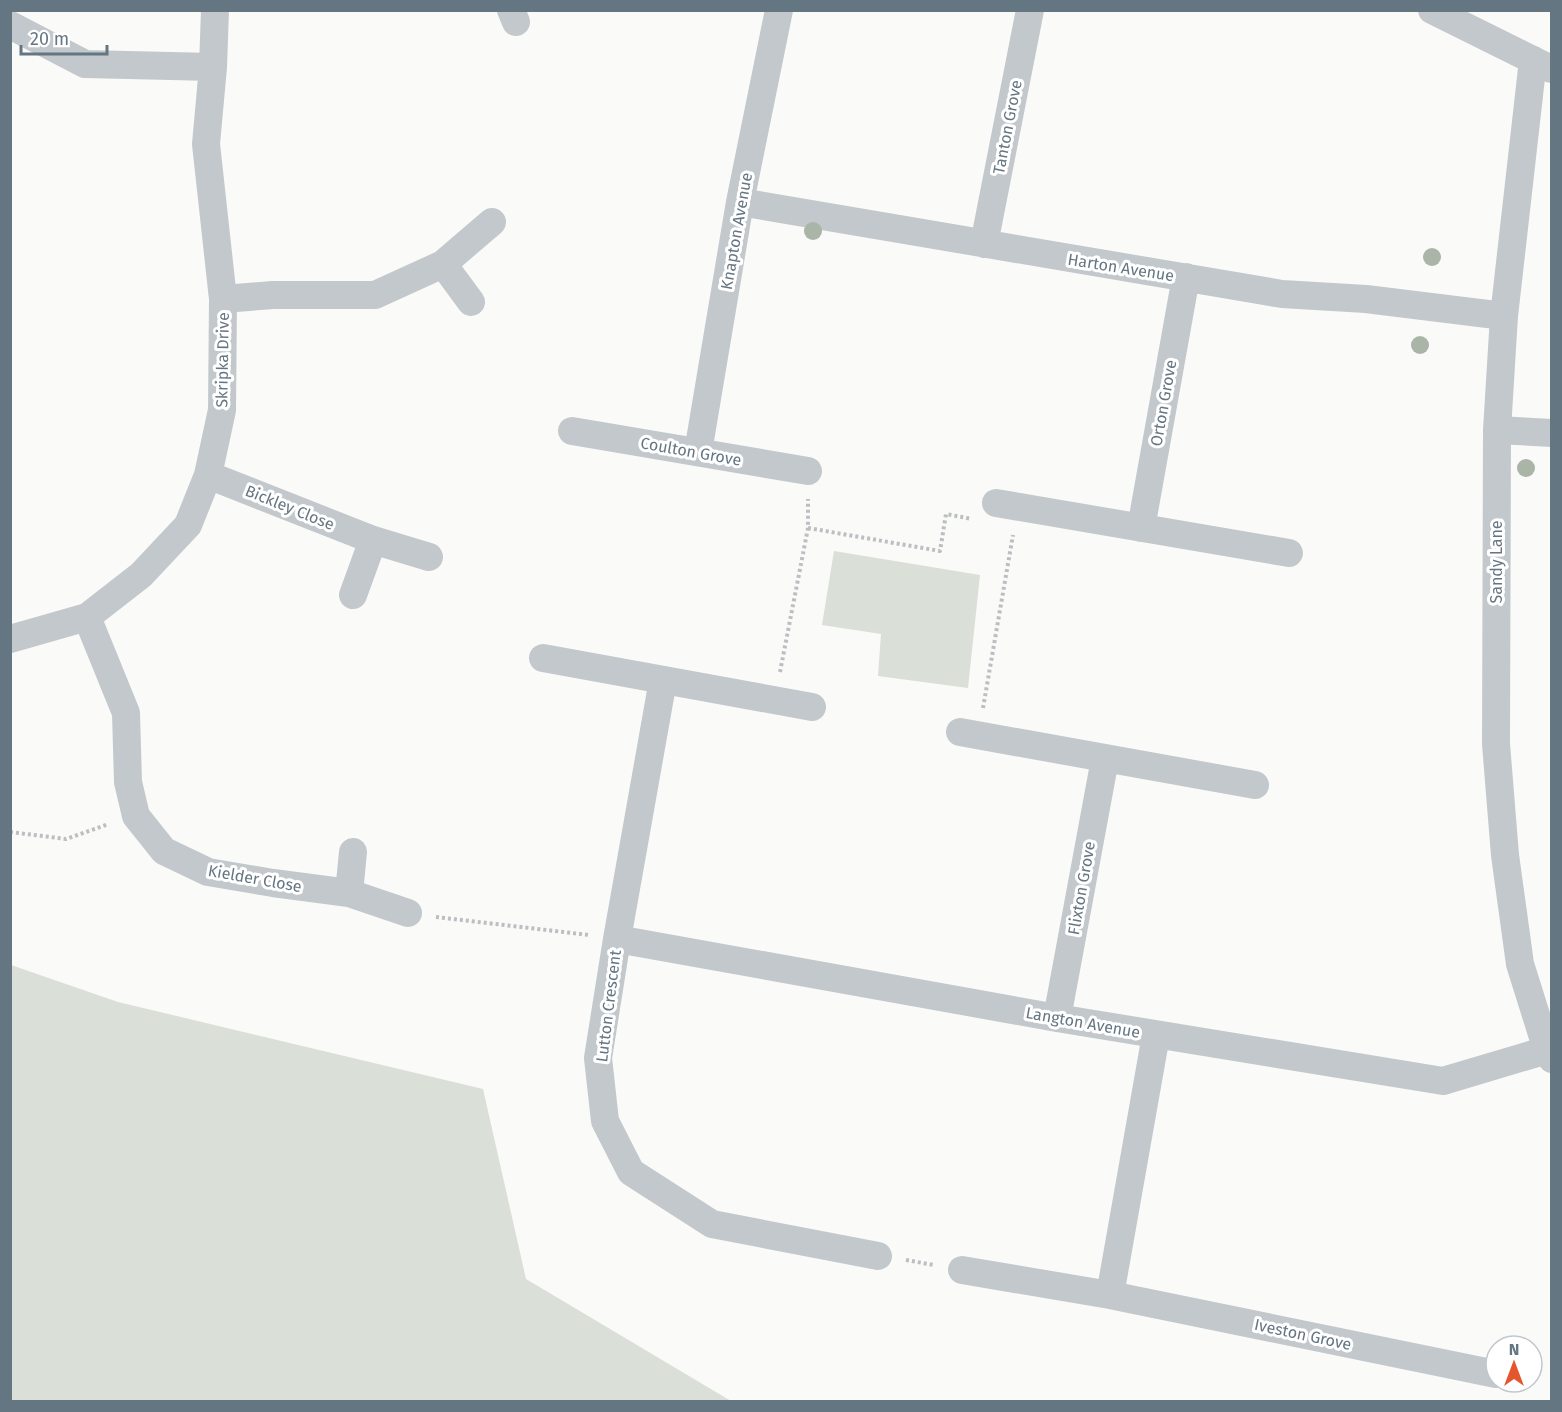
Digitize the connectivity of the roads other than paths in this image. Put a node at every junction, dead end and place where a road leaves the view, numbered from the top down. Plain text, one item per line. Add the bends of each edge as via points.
1 (216, 10) edge
2 (779, 10) edge
3 (1029, 10) edge
4 (1432, 10) edge
5 (10, 25) edge
6 (1542, 65) edge
7 (213, 66) junction
8 (740, 202) junction
9 (492, 222) dead end
10 (984, 244) junction
11 (442, 264) junction
12 (1186, 278) junction
13 (223, 299) junction
14 (471, 302) dead end
15 (1504, 316) junction
16 (1497, 430) junction
17 (572, 432) dead end
18 (1551, 434) edge
19 (698, 452) junction
20 (808, 471) road end
21 (208, 475) junction
22 (998, 510) road end
23 (1141, 528) junction
24 (373, 540) junction
25 (1288, 554) dead end
26 (429, 557) dead end
27 (353, 595) dead end
28 (87, 617) junction
29 (10, 639) edge
30 (543, 658) dead end
31 (663, 680) junction
32 (812, 706) dead end
33 (969, 734) road end
34 (1105, 759) junction
35 (1255, 785) dead end
36 (353, 852) dead end
37 (349, 893) junction
38 (408, 913) road end
39 (617, 939) junction
40 (1057, 1018) junction
41 (1156, 1035) junction
42 (1549, 1054) edge
43 (878, 1256) road end
44 (962, 1270) road end
45 (1110, 1295) junction
46 (1484, 1372) edge

1 - 7 street, Skripka Drive
2 - 8 street, Knapton Avenue
3 - 10 street, Tanton Grove
4 - 6 street
5 - 7 street via 85,64
6 - 15 street, Sandy Lane
7 - 13 street, Skripka Drive via 206,144
8 - 10 street, Harton Avenue
8 - 19 street, Knapton Avenue
9 - 11 street
10 - 12 street, Harton Avenue
11 - 13 street via 375,295
11 - 14 street
12 - 15 street, Harton Avenue via 1282,294 1366,298
12 - 23 street, Orton Grove
13 - 21 street, Skripka Drive via 222,410
15 - 16 street, Sandy Lane
16 - 18 street
16 - 42 street, Sandy Lane via 1497,766 1520,964
17 - 19 street, Coulton Grove
19 - 20 street, Coulton Grove
21 - 24 street, Bickley Close
21 - 28 street, Skripka Drive via 188,525 141,574
22 - 23 street
23 - 25 street
24 - 26 street, Bickley Close
24 - 27 street
28 - 29 street, Skripka Drive
28 - 37 street, Kielder Close via 126,713 128,782 136,816 164,850 208,872
30 - 31 street
31 - 32 street
31 - 39 street, Lutton Crescent
33 - 34 street
34 - 35 street
34 - 40 street, Flixton Grove
36 - 37 street
37 - 38 street, Kielder Close
39 - 40 street, Langton Avenue
39 - 43 street, Lutton Crescent via 598,1058 605,1121 631,1172 712,1224
40 - 41 street, Langton Avenue
41 - 42 street, Langton Avenue via 1443,1081
41 - 45 street
44 - 45 street, Iveston Grove
45 - 46 street, Iveston Grove

